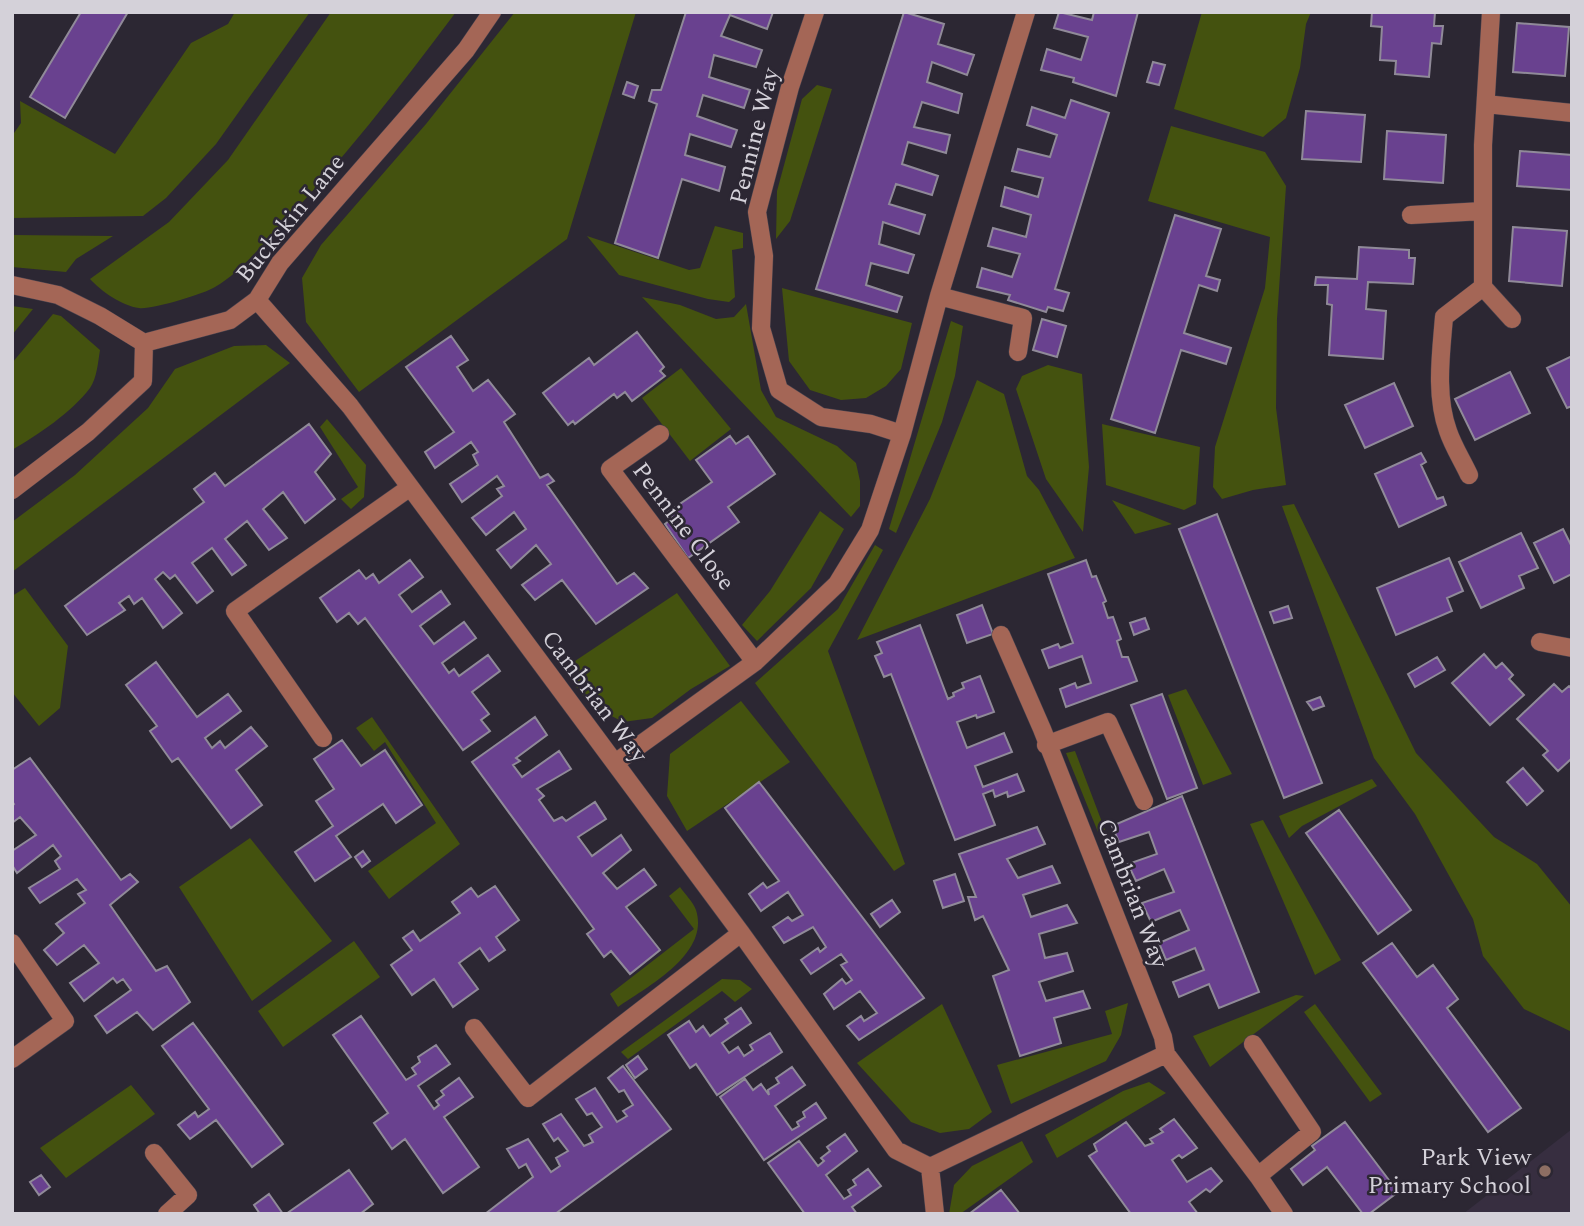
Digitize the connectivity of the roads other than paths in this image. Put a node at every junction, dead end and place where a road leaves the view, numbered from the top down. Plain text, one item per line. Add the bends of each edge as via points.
1 (492, 12) edge
2 (815, 12) edge
3 (1026, 12) edge
4 (1491, 12) edge
5 (1486, 104) junction
6 (1572, 113) edge
7 (1483, 211) junction
8 (1410, 215) dead end
9 (12, 285) edge
10 (1483, 287) junction
11 (939, 296) junction
12 (257, 300) junction
13 (1511, 319) dead end
14 (144, 343) junction
15 (1018, 352) dead end
16 (660, 434) dead end
17 (902, 434) junction
18 (1469, 475) dead end
19 (409, 488) junction
20 (12, 490) edge
21 (1000, 635) dead end
22 (1540, 642) dead end
23 (1572, 648) edge
24 (755, 662) junction
25 (323, 738) dead end
26 (1046, 745) junction
27 (615, 763) junction
28 (1144, 801) dead end
29 (741, 933) junction
30 (12, 943) edge
31 (474, 1028) dead end
32 (1254, 1044) dead end
33 (1166, 1054) junction
34 (12, 1059) edge
35 (154, 1153) dead end
36 (930, 1167) junction
37 (1258, 1176) junction
38 (167, 1214) edge
39 (935, 1214) edge
40 (1284, 1214) edge

1 - 12 street, Buckskin Lane via 466,50 280,263
2 - 17 street, Pennine Way via 757,212 764,256 761,328 779,390 821,416
3 - 11 street
4 - 5 street
5 - 6 street
5 - 7 street
7 - 8 street
7 - 10 street
9 - 14 street via 58,295
10 - 13 street
10 - 18 street via 1444,317 1443,412
11 - 15 street via 1023,318
11 - 17 street
12 - 14 street, Buckskin Lane via 230,320
12 - 19 street, Cambrian Way via 350,406
14 - 20 street via 143,381 88,432
16 - 24 street, Pennine Close via 610,469
17 - 24 street via 870,530 838,584
19 - 25 street via 235,611
19 - 27 street, Cambrian Way
21 - 26 street, Cambrian Way
22 - 23 street
24 - 27 street
26 - 28 street via 1108,722
26 - 33 street, Cambrian Way
27 - 29 street, Cambrian Way
29 - 31 street via 528,1098
29 - 36 street, Cambrian Way via 896,1150
30 - 34 street via 65,1021
32 - 37 street via 1312,1132
33 - 36 street
33 - 37 street, Cambrian Way
35 - 38 street via 188,1195
36 - 39 street
37 - 40 street, Cambrian Way

